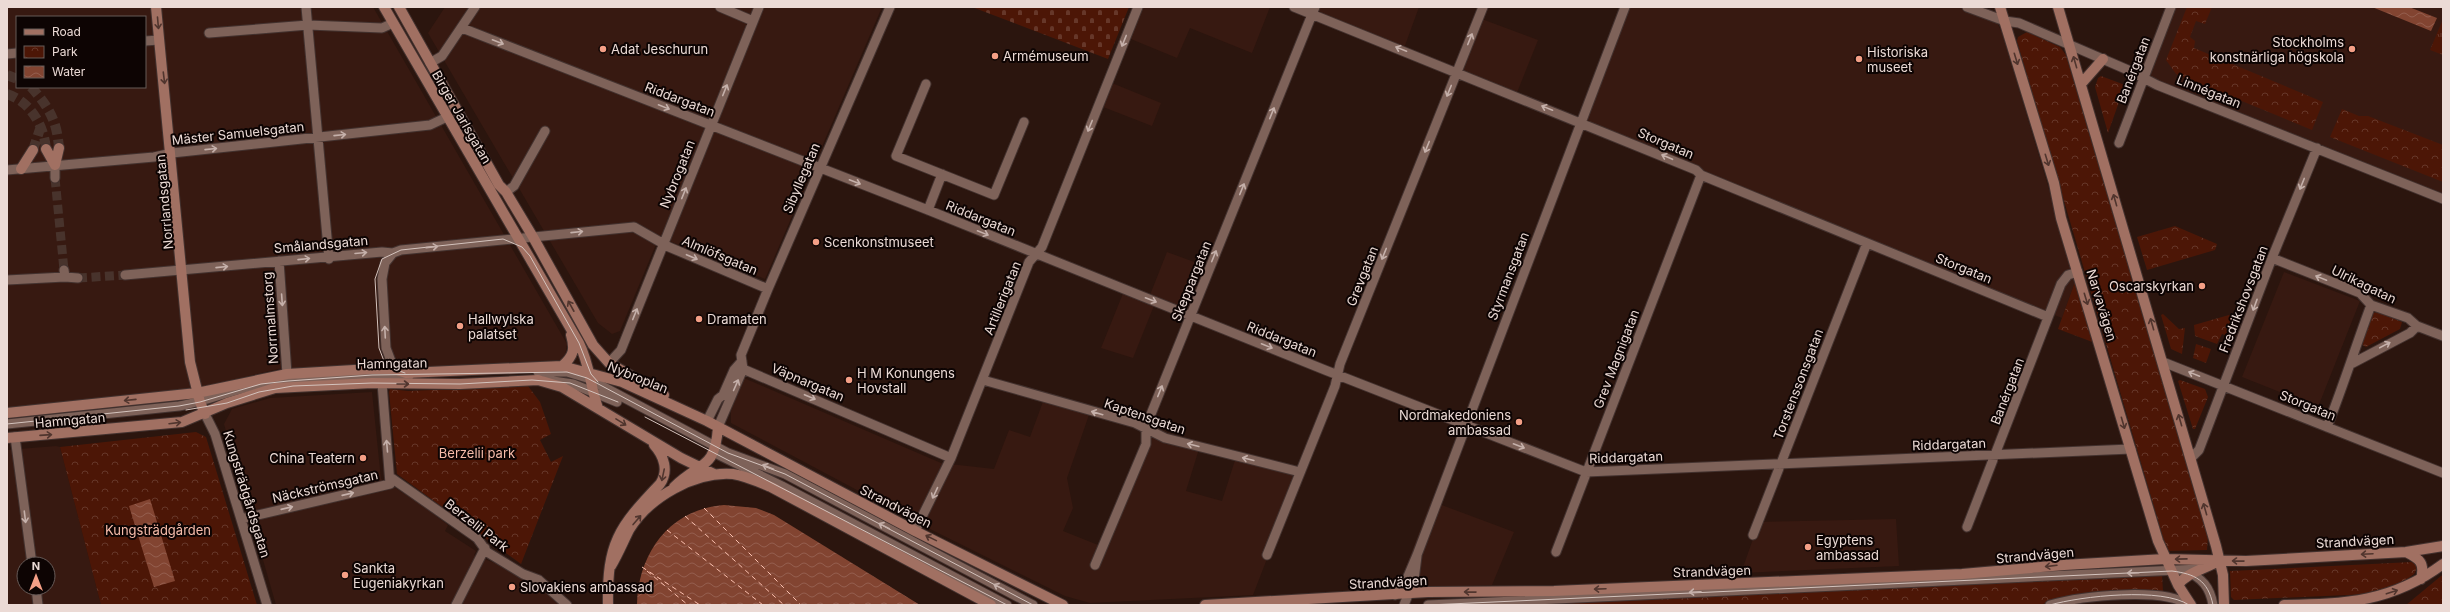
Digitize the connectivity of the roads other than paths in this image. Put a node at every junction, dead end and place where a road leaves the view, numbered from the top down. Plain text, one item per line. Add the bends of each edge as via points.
1 (156, 7) edge
2 (306, 7) edge
3 (384, 7) edge
4 (391, 7) edge
5 (399, 7) edge
6 (475, 7) edge
7 (720, 7) edge
8 (759, 7) edge
9 (890, 7) edge
10 (1138, 7) edge
11 (1294, 7) edge
12 (1483, 7) edge
13 (1625, 7) edge
14 (1967, 7) edge
15 (2000, 7) edge
16 (2058, 7) edge
17 (2171, 7) edge
18 (1314, 11) edge
19 (753, 21) junction
20 (2005, 22) junction
21 (393, 23) junction
22 (308, 25) junction
23 (462, 28) junction
24 (209, 33) dead end
25 (160, 40) junction
26 (146, 41) edge
27 (2070, 45) junction
28 (2103, 59) junction
29 (430, 62) junction
30 (1457, 72) junction
31 (2144, 78) junction
32 (926, 84) dead end
33 (2081, 84) junction
34 (447, 117) junction
35 (1580, 121) junction
36 (1024, 122) dead end
37 (711, 126) junction
38 (545, 132) dead end
39 (317, 137) junction
40 (2119, 143) dead end
41 (59, 148) tunnel mouth
42 (2317, 148) junction
43 (46, 149) tunnel mouth
44 (33, 150) tunnel mouth
45 (172, 153) junction
46 (55, 165) junction
47 (819, 168) junction
48 (21, 169) junction
49 (7, 170) edge
50 (942, 174) junction
51 (1701, 175) junction
52 (55, 178) tunnel mouth
53 (506, 192) junction
54 (2443, 199) edge
55 (928, 210) junction
56 (641, 230) joint
57 (533, 236) junction
58 (520, 238) junction
59 (1867, 243) junction
60 (663, 244) junction
61 (393, 253) junction
62 (1036, 255) junction
63 (328, 258) junction
64 (2272, 258) junction
65 (279, 261) junction
66 (183, 271) junction
67 (2078, 272) junction
68 (125, 275) tunnel mouth
69 (78, 278) tunnel mouth
70 (7, 280) edge
71 (768, 289) junction
72 (2371, 305) junction
73 (1191, 315) junction
74 (2048, 317) junction
75 (568, 324) junction
76 (2417, 326) junction
77 (2443, 336) edge
78 (2163, 362) junction
79 (609, 363) junction
80 (2353, 363) junction
81 (742, 365) junction
82 (562, 366) junction
83 (394, 369) junction
84 (286, 374) junction
85 (1338, 375) junction
86 (538, 380) junction
87 (983, 380) junction
88 (592, 382) junction
89 (382, 383) junction
90 (2224, 386) junction
91 (201, 405) junction
92 (595, 407) junction
93 (7, 413) edge
94 (707, 421) junction
95 (7, 424) edge
96 (1466, 426) junction
97 (718, 427) junction
98 (1146, 427) junction
99 (2327, 427) junction
100 (7, 429) edge
101 (11, 437) edge
102 (650, 440) junction
103 (2130, 449) junction
104 (716, 450) junction
105 (1996, 455) junction
106 (951, 458) junction
107 (2191, 458) junction
108 (1781, 464) junction
109 (699, 468) junction
110 (1300, 472) junction
111 (1586, 472) junction
112 (2443, 473) edge
113 (714, 474) junction
114 (390, 481) junction
115 (672, 489) junction
116 (241, 519) junction
117 (1967, 527) dead end
118 (915, 531) junction
119 (1753, 535) dead end
120 (2443, 546) edge
121 (485, 548) junction
122 (1556, 552) dead end
123 (2406, 552) junction
124 (1267, 555) dead end
125 (1417, 555) junction
126 (31, 556) edge
127 (2165, 559) junction
128 (2220, 560) junction
129 (2443, 564) edge
130 (1095, 565) dead end
131 (611, 566) junction
132 (2172, 571) junction
133 (2187, 572) junction
134 (2422, 579) junction
135 (2178, 585) junction
136 (1409, 594) junction
137 (1395, 595) junction
138 (267, 605) edge
139 (456, 605) edge
140 (567, 605) edge
141 (608, 605) edge
142 (991, 605) edge
143 (1007, 605) edge
144 (1033, 605) edge
145 (1063, 605) edge
146 (1205, 605) edge
147 (1404, 605) edge
148 (1428, 605) edge
149 (2050, 605) edge
150 (2190, 605) edge
151 (2213, 605) edge
152 (2224, 605) edge
153 (2284, 605) edge

1 -> 25 street, Norrlandsgatan
2 - 22 street
3 - 21 street, Birger Jarlsgatan
4 - 58 street, Birger Jarlsgatan
5 - 29 street, Birger Jarlsgatan
6 - 23 street
7 - 19 street
8 - 19 street, Nybrogatan
9 - 47 street, Sibyllegatan
10 -> 62 street, Artillerigatan via 1042,246
11 - 18 street, Storgatan
30 -> 12 street, Grevgatan
13 - 35 street, Styrmansgatan
14 - 20 street, Linnégatan
15 - 20 street, Narvavägen
16 - 27 street
17 - 31 street, Banérgatan
30 -> 18 street, Storgatan
73 -> 18 street, Skeppargatan
37 -> 19 street, Nybrogatan
20 - 27 street, Linnégatan via 2018,23
20 -> 67 street, Narvavägen
21 - 22 street via 382,28
21 - 34 street, Birger Jarlsgatan
22 - 24 street
22 - 39 street
23 - 29 street via 442,56
23 -> 37 street, Riddargatan
25 - 26 street
25 -> 45 street, Norrlandsgatan
27 - 28 street, Linnégatan
33 -> 27 street
28 - 31 street, Linnégatan
28 - 33 street
29 - 53 street, Birger Jarlsgatan via 499,185
35 -> 30 street, Storgatan
30 -> 85 street, Grevgatan via 1340,364
31 - 40 street, Banérgatan
31 - 42 street, Linnégatan
32 - 50 street via 896,156
78 -> 33 street
39 -> 34 street, Mäster Samuelsgatan via 430,125
34 - 58 street, Birger Jarlsgatan
51 -> 35 street, Storgatan via 1696,170
35 - 96 street, Styrmansgatan
36 - 50 street via 994,194
37 - 47 street, Riddargatan
60 -> 37 street, Nybrogatan
38 - 53 street via 514,186
45 -> 39 street, Mäster Samuelsgatan
39 - 63 street
41 - 46 street
42 - 54 street, Linnégatan
42 -> 64 street, Fredrikshovsgatan
43 - 46 street
44 - 48 street
45 - 46 street, Mäster Samuelsgatan via 154,157
45 - 66 street, Norrlandsgatan
46 - 48 street, Mäster Samuelsgatan
46 - 52 street
47 -> 55 street, Riddargatan
47 - 71 street, Sibyllegatan
48 - 49 street, Mäster Samuelsgatan
50 - 55 street
51 - 59 street, Storgatan
51 - 111 street, Grev Magnigatan
53 - 57 street, Birger Jarlsgatan
55 -> 62 street, Riddargatan
57 -> 56 street, Smålandsgatan via 634,227
56 - 60 street, Almlöfsgatan
57 - 58 street, Smålandsgatan
79 -> 57 street, Birger Jarlsgatan via 590,340
61 -> 58 street, Smålandsgatan via 401,250
58 - 75 street, Birger Jarlsgatan
59 - 74 street, Storgatan
59 - 108 street, Torstenssonsgatan
60 -> 71 street, Almlöfsgatan
79 -> 60 street, Nybrogatan via 621,350
63 -> 61 street, Smålandsgatan
83 -> 61 street via 386,348 382,279 385,263
62 -> 73 street, Riddargatan
62 - 87 street, Artillerigatan via 1028,266
65 -> 63 street, Smålandsgatan
72 -> 64 street, Ulrikagatan via 2360,293
64 -> 90 street, Fredrikshovsgatan
66 -> 65 street, Smålandsgatan
65 -> 84 street, Norrmalmstorg
66 - 68 street, Smålandsgatan
66 - 91 street, Norrlandsgatan via 190,362
67 - 74 street, Banérgatan via 2068,275 2061,284
67 -> 103 street, Narvavägen
69 - 70 street via 64,273
71 - 81 street, Sibyllegatan via 741,355
72 - 76 street, Ulrikagatan via 2408,318
72 - 80 street via 2356,345
73 -> 85 street, Riddargatan
98 -> 73 street, Skeppargatan
74 - 105 street, Banérgatan
75 - 82 street, Birger Jarlsgatan via 574,352
75 - 88 street, Birger Jarlsgatan via 583,353
76 - 77 street, Ulrikagatan
80 -> 76 street via 2410,333
90 -> 78 street, Storgatan
107 -> 78 street
79 - 94 street, Nybroplan
80 - 99 street
81 - 94 street, Sibyllegatan via 734,370
97 -> 81 street, Sibyllegatan
81 -> 106 street, Väpnargatan
82 - 83 street, Hamngatan via 406,373
82 - 88 street, Hamngatan
83 - 84 street, Hamngatan
84 - 91 street, Hamngatan via 222,388
85 - 96 street, Riddargatan
85 - 110 street, Grevgatan
86 - 88 street, Hamngatan
89 -> 86 street, Hamngatan via 460,384
86 - 92 street, Hamngatan via 560,386
98 -> 87 street, Kaptensgatan
87 - 106 street, Artillerigatan
88 - 91 street, Hamngatan via 554,371 341,377 261,384
88 - 92 street
88 - 94 street, Nybroplan via 622,382
88 - 104 street, Nybroplan
88 - 104 street, Hamngatan via 610,398
89 - 91 street, Hamngatan via 275,388 227,403
114 -> 89 street
90 - 99 street, Storgatan
90 - 107 street, Fredrikshovsgatan via 2199,450
91 -> 93 street, Hamngatan
91 - 95 street, Hamngatan
91 - 100 street, Hamngatan
101 -> 91 street, Hamngatan via 172,423
91 - 116 street, Kungsträdgårdsgatan via 213,427
92 -> 102 street
94 - 97 street, Nybroplan
96 -> 111 street, Riddargatan
96 - 125 street, Styrmansgatan
97 - 104 street
97 - 118 street, Strandvägen
110 -> 98 street, Kaptensgatan via 1165,438
98 - 130 street, Skeppargatan via 1146,444
99 - 112 street, Storgatan
101 -> 126 street
102 - 109 street
102 -> 131 street via 663,458 664,477 625,522 615,542
103 - 105 street, Riddargatan
103 - 127 street, Narvavägen
104 - 109 street via 708,462
104 - 143 street
144 -> 104 street, Strandvägen via 785,474
105 - 108 street, Riddargatan
105 - 117 street, Banérgatan
106 -> 118 street, Artillerigatan
128 -> 107 street
108 - 111 street, Riddargatan
108 - 119 street, Torstenssonsgatan
109 - 113 street
109 - 115 street
110 - 124 street, Grevgatan
111 - 122 street, Grev Magnigatan
113 - 115 street
113 - 142 street via 745,477 771,487
116 -> 114 street, Näckströmsgatan
114 - 121 street, Berzelii Park via 477,538
131 -> 115 street via 637,520
116 - 138 street, Kungsträdgårdsgatan
145 -> 118 street, Strandvägen
120 - 123 street, Strandvägen
121 - 139 street
121 - 140 street, Berzelii Park via 487,552 539,580
123 -> 128 street, Strandvägen
123 - 134 street via 2420,559 2424,568
125 - 136 street, Styrmansgatan via 1417,571
125 - 137 street, Styrmansgatan via 1406,581
128 -> 127 street, Strandvägen
127 - 132 street, Narvavägen
127 -> 136 street, Strandvägen via 1962,574
128 - 133 street, Strandvägen via 2206,569
128 - 152 street
129 - 134 street
131 - 141 street
132 - 133 street, Strandvägen
132 - 135 street, Narvavägen
132 -> 148 street, Strandvägen
133 - 135 street
133 - 151 street via 2203,581 2209,590
153 -> 134 street via 2363,600 2391,593
135 - 150 street, Narvavägen
136 - 137 street, Strandvägen
136 - 147 street, Styrmansgatan
137 - 146 street, Strandvägen
149 - 150 street via 2083,598 2154,595 2173,597

